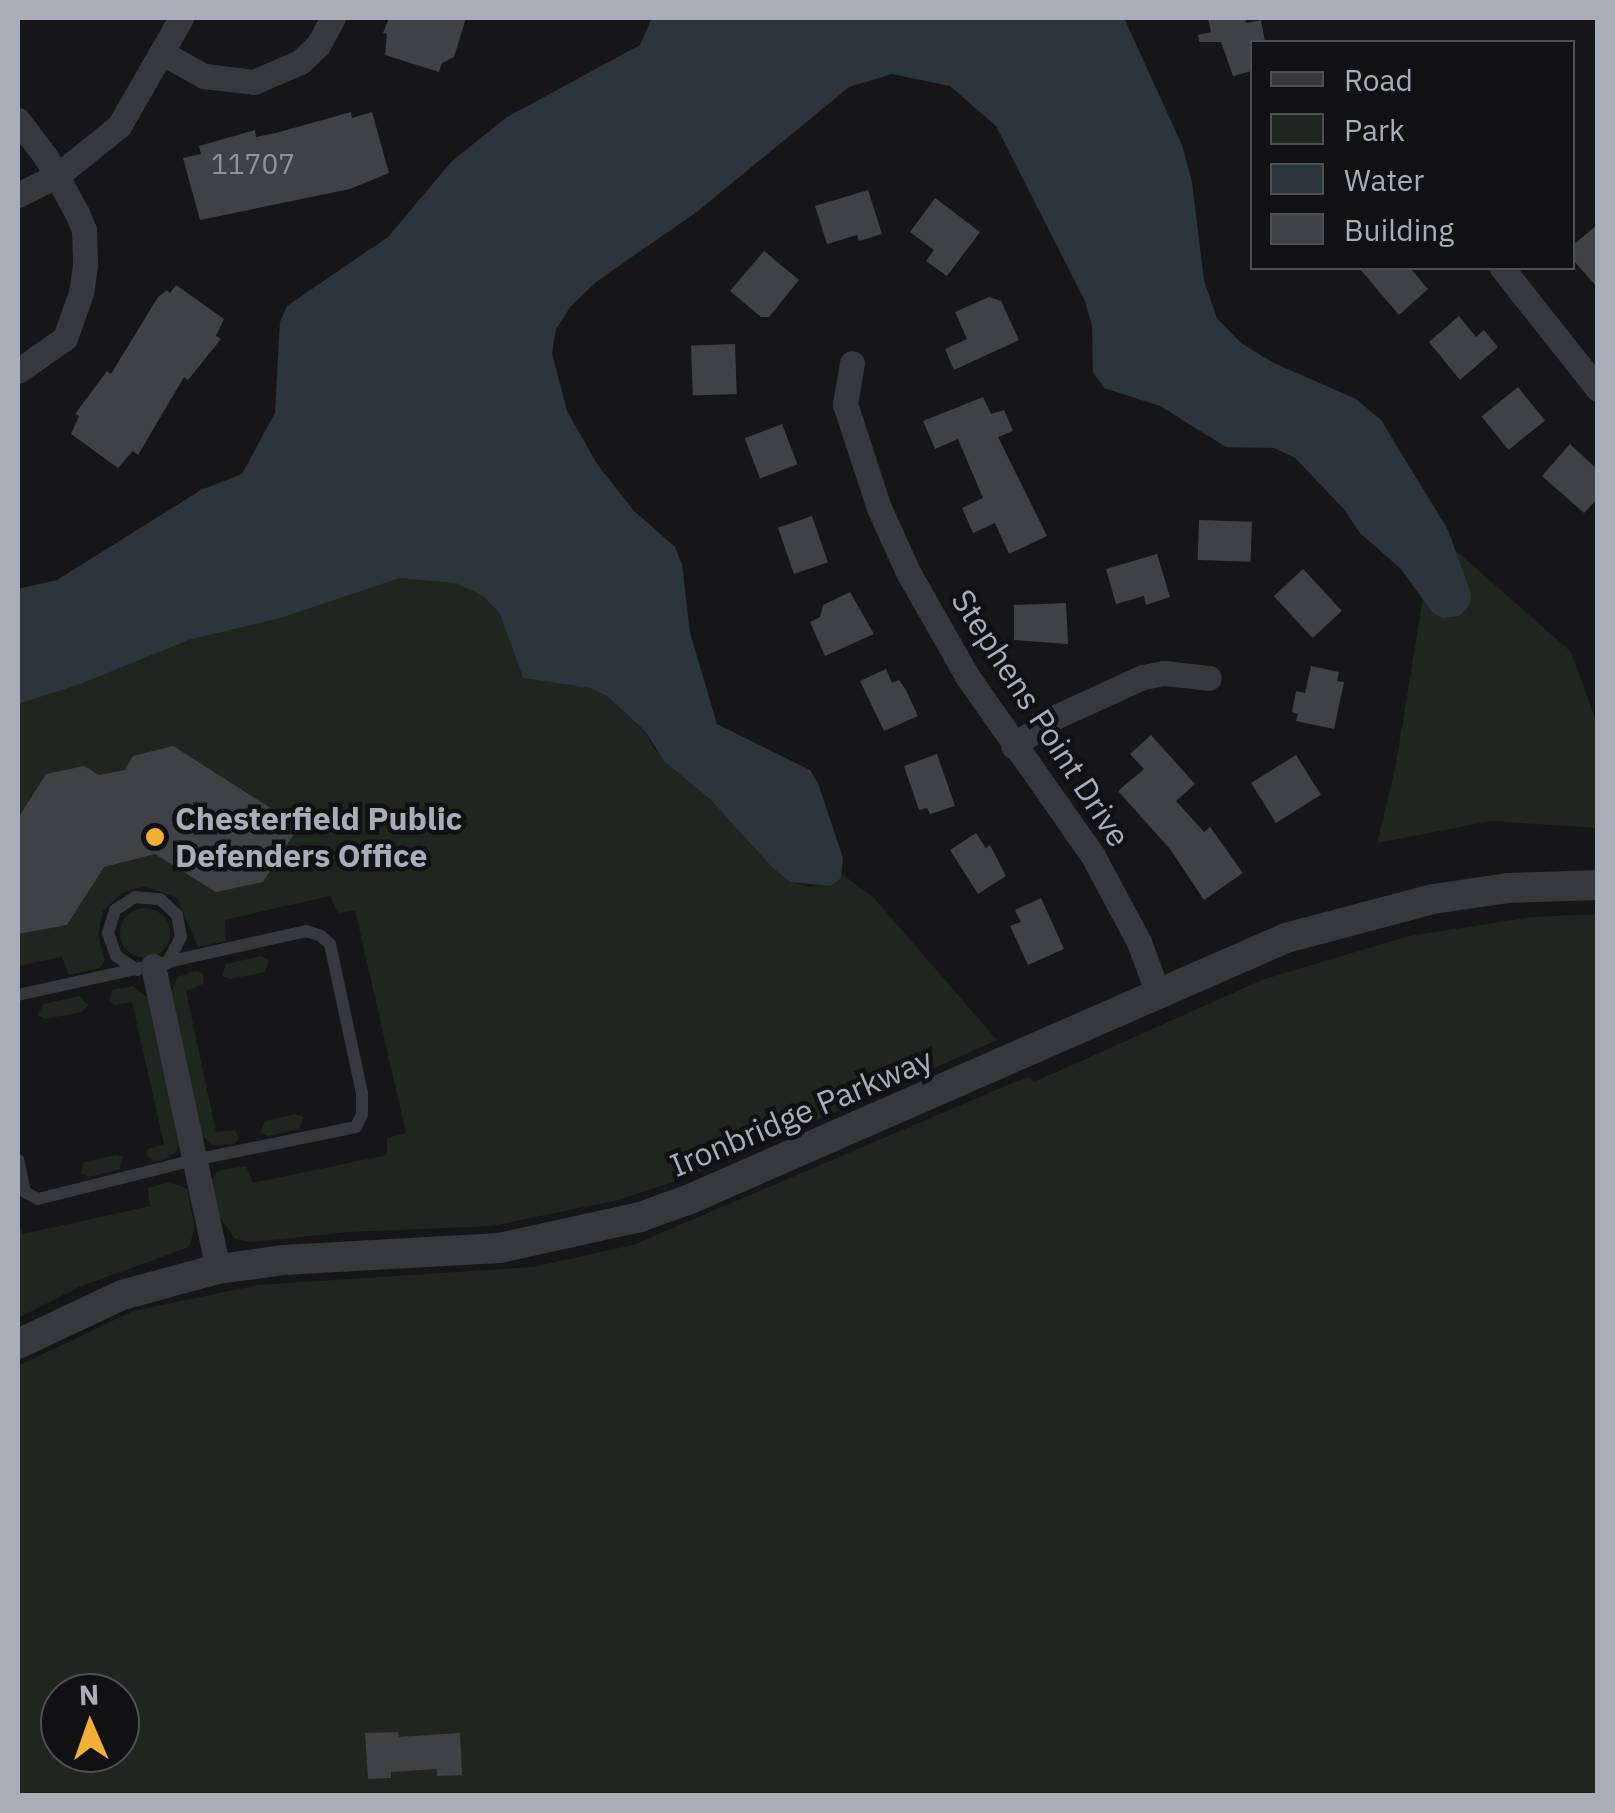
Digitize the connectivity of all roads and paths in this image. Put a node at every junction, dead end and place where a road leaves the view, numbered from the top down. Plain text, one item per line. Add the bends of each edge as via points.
1 (181, 18) edge
2 (333, 18) edge
3 (164, 54) junction
4 (18, 120) edge
5 (58, 175) junction
6 (18, 195) edge
7 (1504, 270) edge
8 (852, 363) dead end
9 (18, 372) edge
10 (1595, 383) edge
11 (1209, 678) dead end
12 (1013, 746) junction
13 (1598, 885) edge
14 (152, 967) junction
15 (1158, 994) junction
16 (18, 995) edge
17 (18, 1160) edge
18 (194, 1160) junction
19 (218, 1269) junction
20 (18, 1344) edge

1 - 3 street
2 - 3 street via 300,62 254,82 204,76
3 - 5 street via 119,126
4 - 5 street
5 - 6 street
5 - 9 street via 84,230 81,292 65,338
7 - 10 street
8 - 12 street, Stephens Point Drive via 846,404 880,508 908,572
11 - 12 street via 1144,677 1082,702
12 - 15 street, Stephens Point Drive via 1094,856
13 - 15 street, Ironbridge Parkway via 1508,888 1359,915 1286,938
14 - 14 lane via 116,956 108,933 115,910 136,896 160,898 177,914 181,938
14 - 16 lane
14 - 18 street
14 - 18 lane via 306,932 330,944 362,1093 356,1127
15 - 19 street, Ironbridge Parkway via 640,1217 500,1248
17 - 18 lane via 25,1192 38,1199
18 - 19 street
19 - 20 street, Ironbridge Parkway via 122,1295

